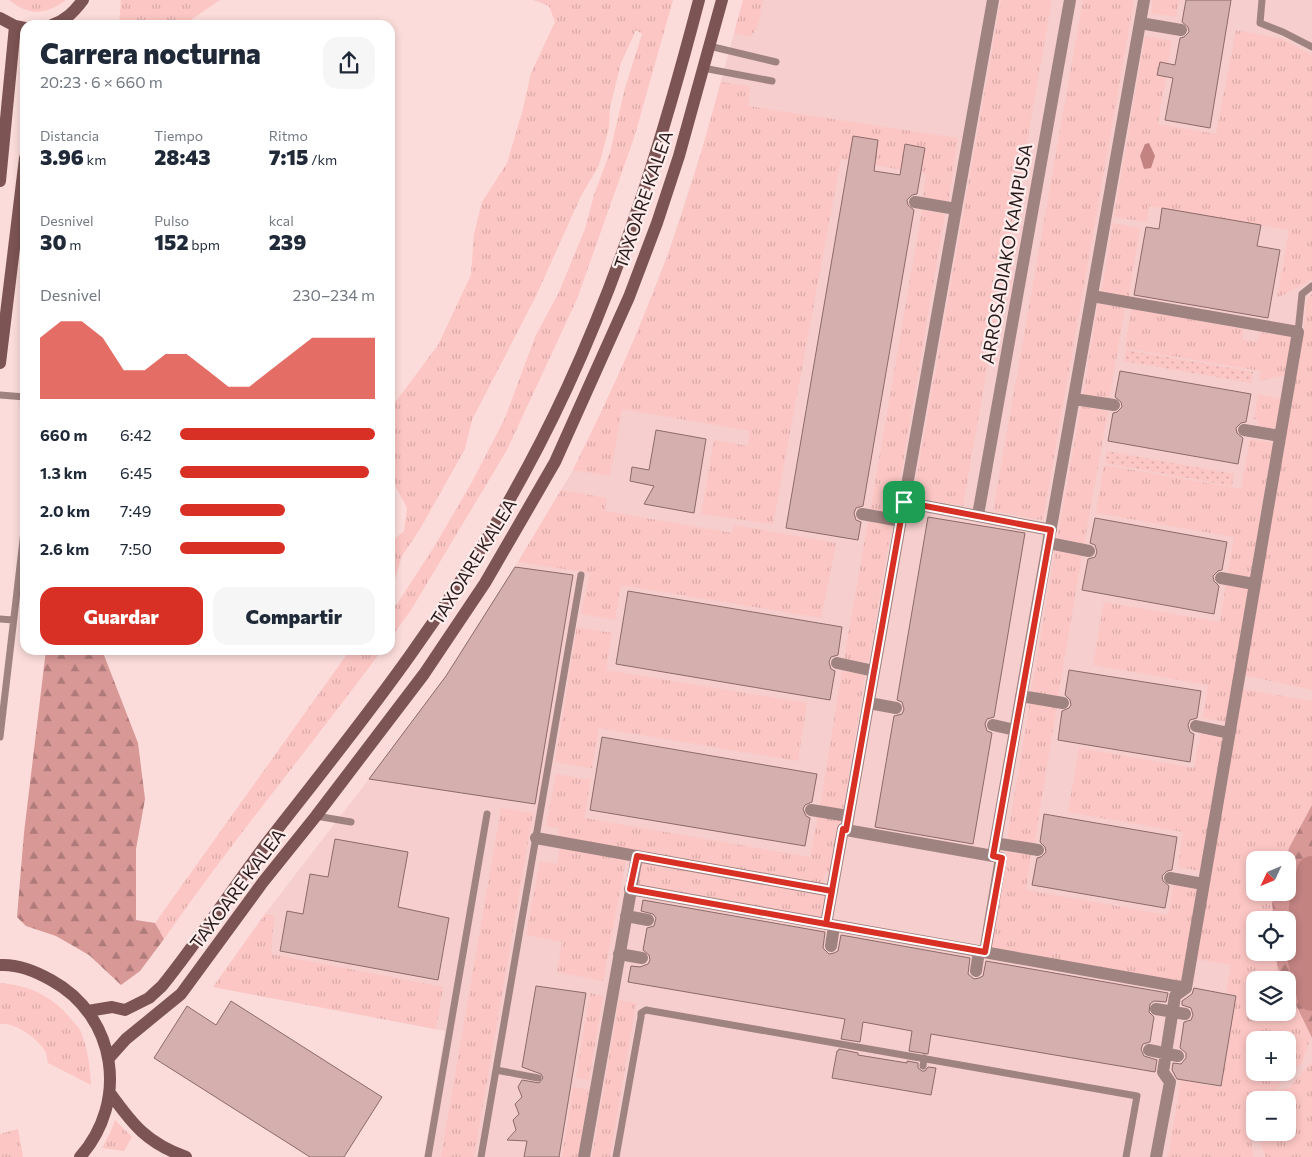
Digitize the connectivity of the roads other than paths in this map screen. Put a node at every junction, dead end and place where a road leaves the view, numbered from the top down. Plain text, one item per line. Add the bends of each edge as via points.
1 (83, 0) edge
2 (699, 0) edge
3 (722, 0) edge
4 (993, 0) edge
5 (1070, 0) edge
6 (1144, 0) edge
7 (1262, 0) edge
8 (0, 18) edge
9 (63, 20) edge
10 (1140, 22) junction
11 (20, 27) edge
12 (1181, 30) dead end
13 (709, 46) junction
14 (1312, 47) edge
15 (776, 62) dead end
16 (703, 68) junction
17 (772, 81) dead end
18 (0, 181) edge
19 (915, 202) dead end
20 (956, 209) junction
21 (20, 218) edge
22 (1312, 286) edge
23 (1092, 296) junction
24 (1298, 332) junction
25 (0, 363) edge
26 (0, 394) edge
27 (20, 396) edge
28 (1074, 399) junction
29 (1114, 405) dead end
30 (1244, 430) dead end
31 (1280, 436) junction
32 (904, 502) junction
33 (862, 514) dead end
34 (978, 515) junction
35 (901, 521) junction
36 (1051, 530) junction
37 (1049, 543) junction
38 (1089, 551) dead end
39 (20, 564) edge
40 (582, 575) dead end
41 (1221, 578) dead end
42 (1254, 584) junction
43 (0, 619) edge
44 (13, 620) junction
45 (837, 663) dead end
46 (874, 671) junction
47 (1021, 696) junction
48 (869, 703) junction
49 (1063, 703) dead end
50 (896, 708) dead end
51 (993, 725) dead end
52 (1196, 726) dead end
53 (1015, 730) junction
54 (1229, 733) junction
55 (0, 737) edge
56 (811, 810) dead end
57 (487, 814) dead end
58 (316, 816) junction
59 (848, 816) junction
60 (351, 822) dead end
61 (846, 830) junction
62 (536, 838) junction
63 (994, 850) junction
64 (1038, 850) dead end
65 (637, 856) junction
66 (1170, 878) dead end
67 (1203, 884) junction
68 (630, 889) junction
69 (832, 891) junction
70 (626, 916) junction
71 (648, 920) dead end
72 (830, 925) junction
73 (831, 946) dead end
74 (982, 952) junction
75 (619, 954) junction
76 (642, 958) dead end
77 (1, 964) edge
78 (976, 971) dead end
79 (1186, 988) junction
80 (1156, 1009) dead end
81 (88, 1011) junction
82 (1179, 1013) junction
83 (1149, 1050) dead end
84 (1172, 1054) junction
85 (109, 1058) junction
86 (496, 1070) junction
87 (538, 1078) dead end
88 (110, 1092) junction
89 (80, 1157) edge
90 (186, 1157) edge
91 (428, 1157) edge
92 (481, 1157) edge
93 (584, 1157) edge
94 (616, 1157) edge
95 (1126, 1157) edge
96 (1156, 1157) edge

1 - 9 street
2 - 81 street, TAXOARE KALEA via 656,158 612,282 542,440 484,543 407,660 162,986 149,998 125,1010 112,1007
3 - 13 street, TAXOARE KALEA
4 - 20 street
5 - 34 street, ARROSADIAKO KAMPUSA
6 - 10 street
7 - 14 lane via 1260,23
8 - 11 street
10 - 12 street
10 - 23 street
11 - 18 street
13 - 15 lane
13 - 16 street, TAXOARE KALEA
16 - 17 lane
16 - 58 street, TAXOARE KALEA via 679,156 629,297 555,462 485,583 424,674
19 - 20 street
20 - 32 street
21 - 25 street
22 - 24 lane via 1302,294
23 - 24 street
23 - 28 street
24 - 31 street
26 - 27 lane
28 - 29 street
28 - 36 street
30 - 31 street
31 - 42 street
32 - 34 street
32 - 35 street
33 - 35 street
34 - 36 street
35 - 46 street
36 - 37 street
37 - 38 street
37 - 47 street
39 - 44 lane
40 - 62 lane
41 - 42 street
42 - 54 street
43 - 44 lane
44 - 55 lane
45 - 46 street
46 - 48 street
47 - 49 street
47 - 53 street
48 - 50 street
48 - 59 street
51 - 53 street
52 - 54 street
53 - 63 street
54 - 67 street
56 - 59 street
57 - 91 lane
58 - 60 lane
58 - 85 street, TAXOARE KALEA via 181,994 126,1039
59 - 61 street
61 - 63 street
61 - 69 street via 843,829
62 - 65 street
62 - 86 lane
63 - 64 street
63 - 74 street via 1002,858
65 - 68 street
65 - 69 street
66 - 67 street
67 - 79 street
68 - 70 street
68 - 72 street
69 - 72 street
70 - 71 street
70 - 75 street
72 - 73 street
72 - 74 street
74 - 78 street
74 - 79 street
75 - 76 street
75 - 93 street
77 - 81 street via 36,972 65,988
79 - 82 street via 1175,996
80 - 82 street
81 - 85 street via 102,1034
82 - 84 street
83 - 84 street
84 - 96 street via 1162,1072 1170,1082
85 - 88 street
86 - 87 lane
86 - 92 lane
88 - 89 street via 104,1120 91,1145
88 - 90 street via 140,1131 155,1143
94 - 95 lane via 641,1017 643,1011 648,1010 924,1062 1137,1096

